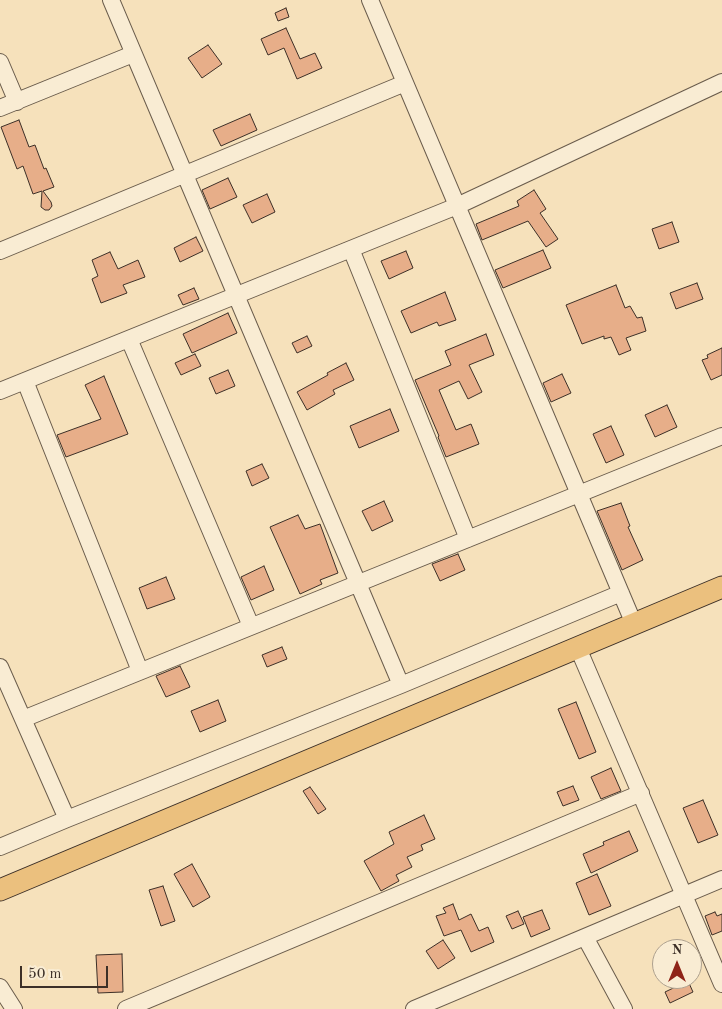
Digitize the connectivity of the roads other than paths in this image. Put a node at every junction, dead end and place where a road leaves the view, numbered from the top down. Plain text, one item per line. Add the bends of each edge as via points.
1 (110, 0) edge
2 (370, 0) edge
3 (134, 54) junction
4 (0, 62) edge
5 (722, 82) edge
6 (406, 83) junction
7 (17, 102) junction
8 (0, 108) edge
9 (184, 175) junction
10 (457, 206) junction
11 (351, 249) junction
12 (0, 251) edge
13 (236, 296) junction
14 (129, 339) junction
15 (25, 381) junction
16 (0, 391) edge
17 (722, 436) edge
18 (579, 494) junction
19 (468, 538) junction
20 (358, 583) junction
21 (722, 587) edge
22 (621, 593) junction
23 (634, 624) junction
24 (250, 626) junction
25 (578, 648) junction
26 (0, 667) edge
27 (140, 671) junction
28 (401, 685) junction
29 (23, 719) junction
30 (641, 793) junction
31 (67, 818) junction
32 (0, 847) edge
33 (722, 879) edge
34 (0, 890) edge
35 (684, 895) junction
36 (586, 937) junction
37 (722, 984) edge
38 (0, 987) edge
39 (14, 1009) edge
40 (126, 1009) edge
41 (414, 1009) edge
42 (624, 1009) edge

1 - 3 street
2 - 6 street
3 - 7 street
3 - 9 street
4 - 7 street
5 - 10 street
6 - 9 street
6 - 10 street
7 - 8 street
9 - 12 street
9 - 13 street
10 - 11 street
10 - 18 street
11 - 13 street
11 - 19 street
13 - 14 street
13 - 20 street
14 - 15 street
14 - 24 street
15 - 16 street
15 - 27 street
17 - 18 street
18 - 19 street
18 - 22 street
19 - 20 street
20 - 24 street
20 - 28 street
21 - 23 main road
22 - 23 street
22 - 28 street
23 - 25 main road
24 - 27 street
25 - 30 street
25 - 34 main road
26 - 29 street
27 - 29 street
28 - 31 street
29 - 31 street
30 - 35 street
30 - 40 street
31 - 32 street
33 - 35 street
35 - 36 street
35 - 37 street
36 - 41 street
36 - 42 street
38 - 39 street

